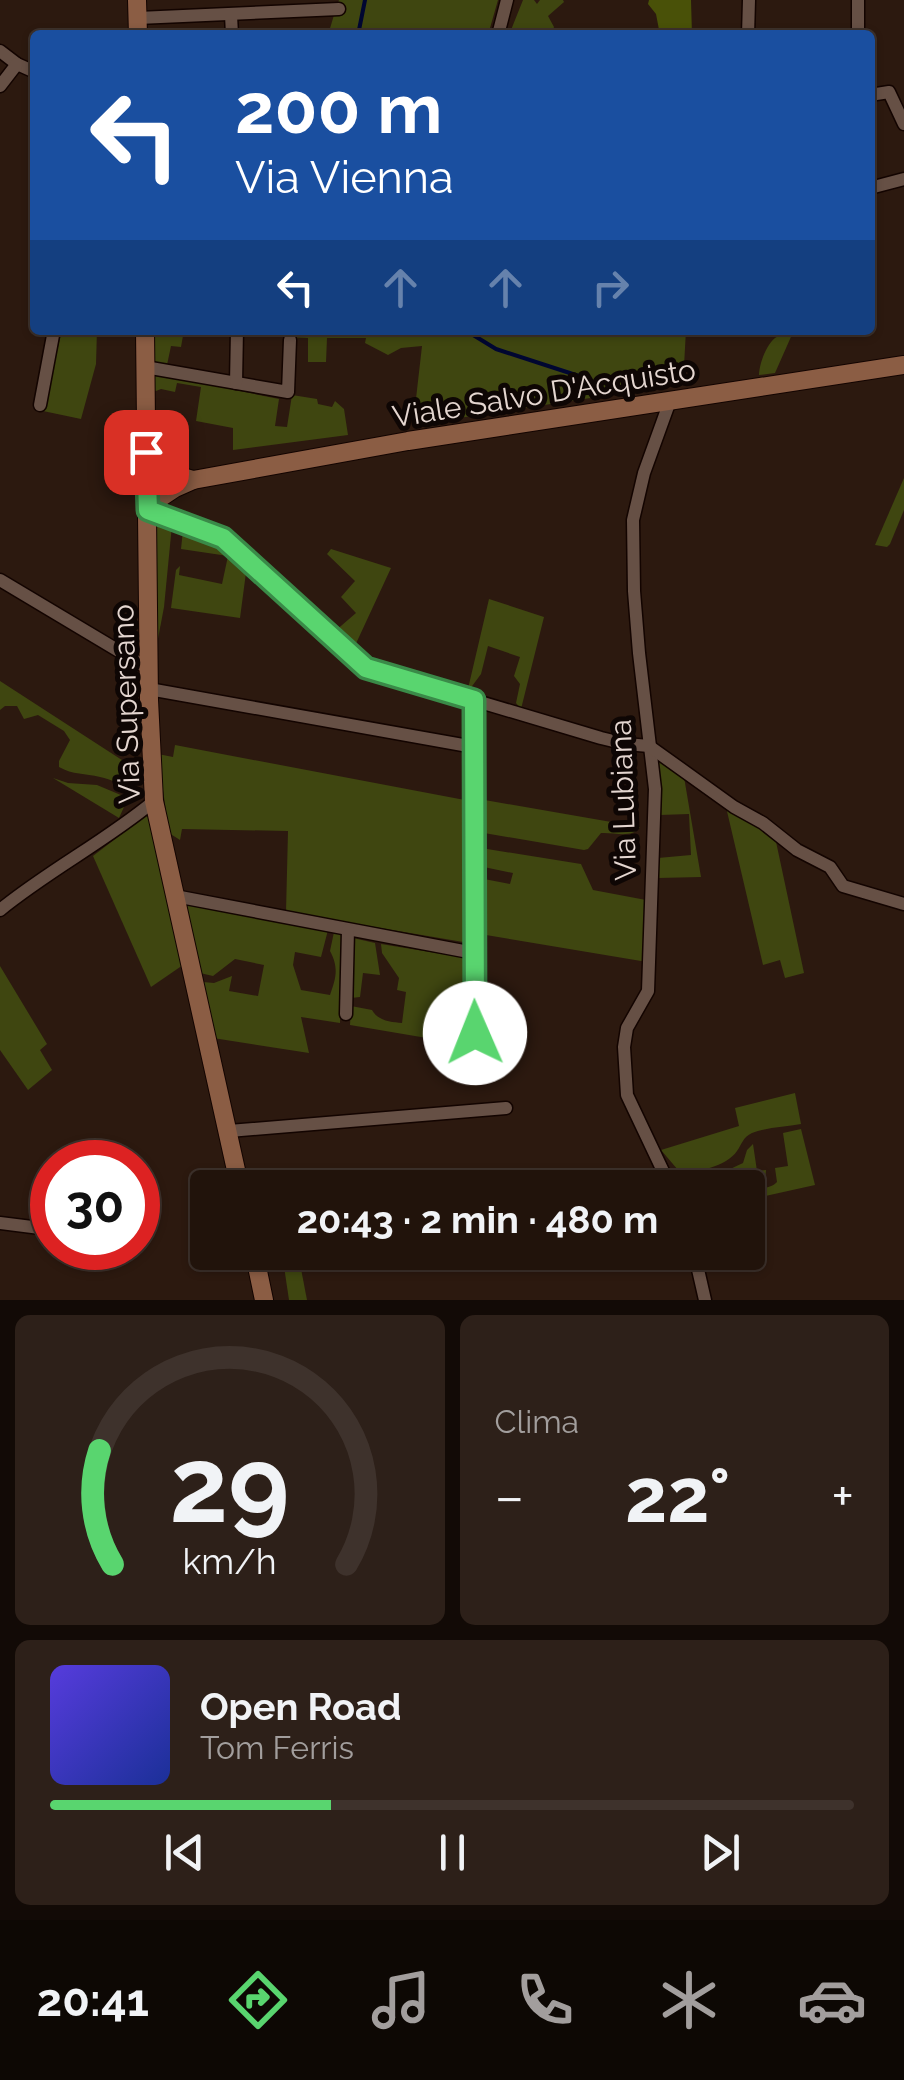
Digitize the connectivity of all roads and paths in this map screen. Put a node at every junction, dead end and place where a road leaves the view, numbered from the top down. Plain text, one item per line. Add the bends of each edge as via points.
1 (508, 0) edge
2 (749, 0) edge
3 (858, 0) edge
4 (338, 9) dead end
5 (232, 15) junction
6 (138, 18) edge
7 (232, 30) edge
8 (499, 30) edge
9 (748, 30) edge
10 (858, 30) edge
11 (0, 51) edge
12 (17, 64) junction
13 (30, 70) edge
14 (0, 86) edge
15 (875, 94) edge
16 (904, 124) edge
17 (904, 179) edge
18 (875, 187) edge
19 (53, 335) edge
20 (145, 335) edge
21 (237, 335) edge
22 (290, 340) dead end
23 (904, 365) edge
24 (145, 367) junction
25 (236, 383) junction
26 (670, 401) junction
27 (40, 405) dead end
28 (146, 452) junction
29 (193, 480) junction
30 (148, 508) junction
31 (0, 580) edge
32 (149, 670) junction
33 (149, 689) junction
34 (474, 700) junction
35 (648, 746) junction
36 (474, 747) junction
37 (154, 801) junction
38 (175, 896) junction
39 (904, 904) edge
40 (0, 910) edge
41 (348, 930) junction
42 (474, 953) junction
43 (346, 1014) dead end
44 (475, 1033) dead end
45 (506, 1108) dead end
46 (228, 1131) junction
47 (236, 1170) edge
48 (663, 1170) edge
49 (0, 1223) edge
50 (30, 1227) edge
51 (257, 1270) edge
52 (698, 1270) edge
53 (261, 1295) edge
54 (705, 1300) edge

1 - 8 street
2 - 9 street
3 - 10 street
4 - 5 street
5 - 6 street
5 - 7 street
11 - 12 street
12 - 13 street
12 - 14 street
15 - 16 street via 890,92
17 - 18 street
19 - 27 street
20 - 24 street, Via Supersano
21 - 25 street
22 - 25 street via 288,392
23 - 26 street, Viale Salvo D'Acquisto
24 - 25 street
24 - 28 street, Via Supersano
26 - 29 street, Viale Salvo D'Acquisto
26 - 35 street, Via Lubiana via 633,520
28 - 29 street via 166,472
28 - 30 street, Via Supersano
29 - 30 street, Viale Salvo D'Acquisto
30 - 32 street, Via Supersano
30 - 34 street via 223,538 366,668
31 - 32 street
32 - 33 street, Via Supersano
33 - 36 street
33 - 37 street, Via Supersano
34 - 35 street
34 - 36 street
35 - 39 street via 830,867 842,886
35 - 48 street, Via Lubiana via 655,789 648,991 624,1047 627,1094
36 - 42 street
37 - 38 street, Via Supersano
37 - 40 street
38 - 41 street
38 - 46 street, Via Supersano
41 - 42 street
41 - 43 street
42 - 44 street
45 - 46 street
46 - 47 street, Via Supersano
49 - 50 street
51 - 53 street
52 - 54 street

